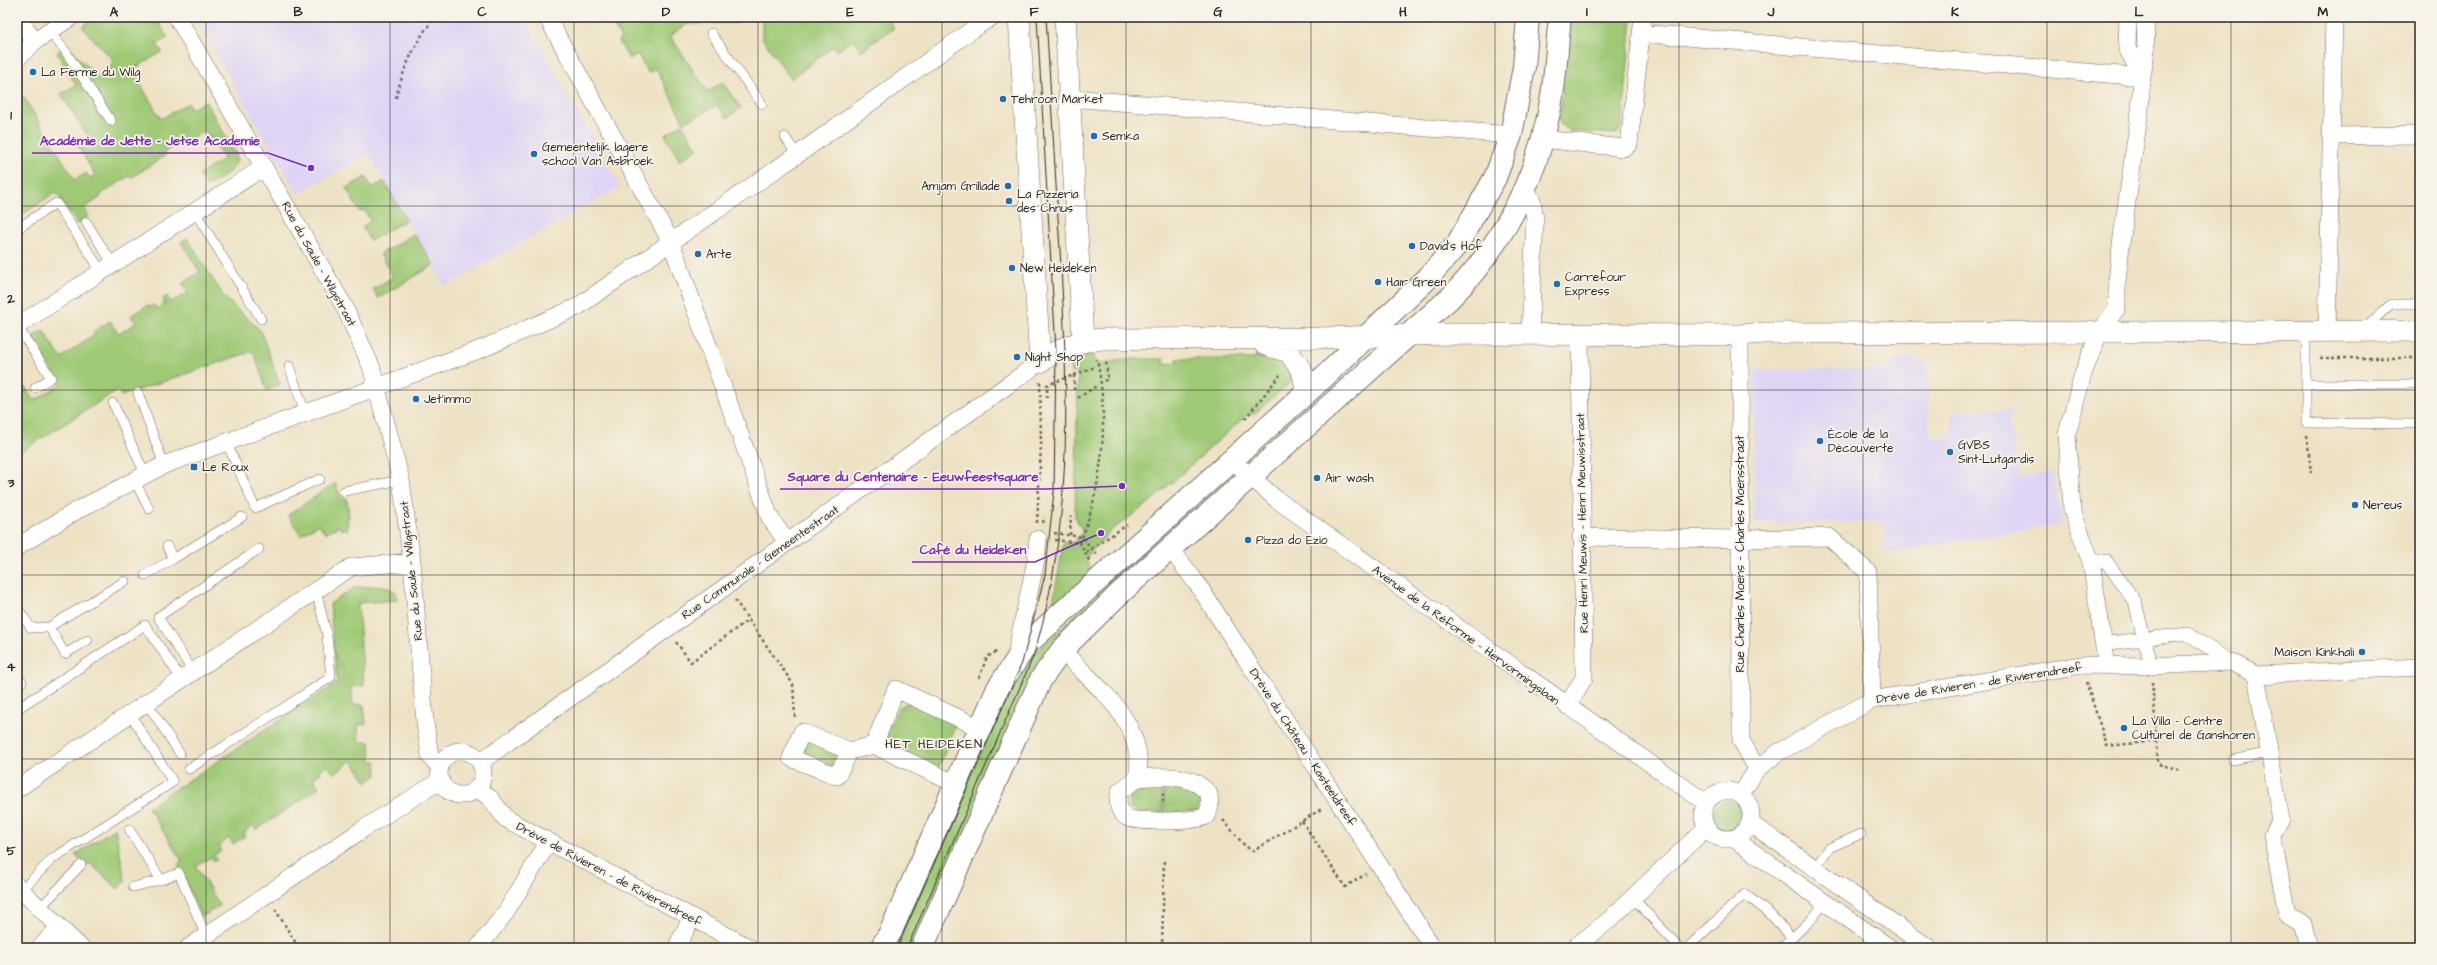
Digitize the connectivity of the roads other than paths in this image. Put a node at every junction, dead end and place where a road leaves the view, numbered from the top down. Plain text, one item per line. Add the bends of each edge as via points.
1 (19, 17) edge
2 (71, 17) edge
3 (177, 17) edge
4 (547, 17) edge
5 (992, 17) edge
6 (1019, 17) edge
7 (1065, 17) edge
8 (1528, 17) edge
9 (1560, 17) edge
10 (2128, 17) edge
11 (2145, 17) edge
12 (2334, 17) edge
13 (1642, 25) edge
14 (49, 32) junction
15 (711, 33) dead end
16 (34, 42) junction
17 (17, 59) edge
18 (2142, 77) junction
19 (1070, 100) junction
20 (762, 104) dead end
21 (111, 121) dead end
22 (1511, 135) junction
23 (2420, 135) edge
24 (2332, 136) junction
25 (785, 137) dead end
26 (1543, 139) junction
27 (797, 154) junction
28 (264, 167) junction
29 (1526, 188) junction
30 (195, 212) junction
31 (86, 222) dead end
32 (17, 229) edge
33 (671, 242) junction
34 (108, 268) junction
35 (2420, 304) edge
36 (261, 319) dead end
37 (17, 326) edge
38 (2361, 331) junction
39 (2420, 331) edge
40 (2306, 332) junction
41 (2327, 332) junction
42 (2099, 333) junction
43 (1530, 334) junction
44 (1409, 335) junction
45 (1580, 335) junction
46 (1740, 335) junction
47 (1366, 336) junction
48 (1245, 339) junction
49 (1088, 340) junction
50 (1040, 362) junction
51 (289, 366) dead end
52 (2307, 384) junction
53 (2420, 384) edge
54 (378, 386) junction
55 (35, 388) dead end
56 (138, 393) dead end
57 (1306, 393) junction
58 (113, 403) dead end
59 (305, 413) junction
60 (2420, 424) edge
61 (226, 441) junction
62 (1232, 460) junction
63 (164, 465) junction
64 (140, 477) junction
65 (1251, 477) junction
66 (320, 479) dead end
67 (401, 480) junction
68 (344, 491) dead end
69 (149, 509) dead end
70 (242, 517) dead end
71 (1044, 532) road end
72 (1581, 537) junction
73 (1739, 539) junction
74 (787, 542) junction
75 (167, 546) dead end
76 (17, 547) edge
77 (1170, 548) junction
78 (259, 549) dead end
79 (173, 559) junction
80 (412, 562) junction
81 (2091, 562) junction
82 (145, 575) dead end
83 (125, 581) dead end
84 (316, 590) junction
85 (17, 607) edge
86 (49, 627) junction
87 (2144, 639) junction
88 (88, 640) dead end
89 (2110, 643) dead end
90 (1062, 650) junction
91 (2148, 656) dead end
92 (1018, 658) junction
93 (2231, 662) junction
94 (2107, 666) junction
95 (2420, 666) edge
96 (17, 674) edge
97 (2256, 675) junction
98 (188, 676) junction
99 (22, 682) dead end
100 (1872, 700) junction
101 (147, 703) junction
102 (1567, 706) junction
103 (17, 709) edge
104 (130, 714) junction
105 (980, 728) junction
106 (874, 745) junction
107 (850, 752) junction
108 (2271, 752) junction
109 (180, 754) dead end
110 (2233, 760) dead end
111 (480, 762) junction
112 (189, 768) dead end
113 (1757, 769) junction
114 (440, 773) junction
115 (1138, 778) junction
116 (956, 784) junction
117 (477, 788) junction
118 (17, 789) edge
119 (1741, 794) junction
120 (1706, 803) junction
121 (1750, 823) junction
122 (1706, 828) junction
123 (129, 829) dead end
124 (1861, 834) dead end
125 (1734, 839) junction
126 (548, 843) junction
127 (81, 865) dead end
128 (1815, 868) junction
129 (162, 880) junction
130 (133, 887) dead end
131 (19, 888) edge
132 (1633, 898) junction
133 (1825, 902) junction
134 (40, 908) junction
135 (692, 918) junction
136 (64, 931) junction
137 (206, 936) junction
138 (1792, 938) junction
139 (40, 948) edge
140 (57, 948) edge
141 (81, 948) edge
142 (188, 948) edge
143 (478, 948) edge
144 (676, 948) edge
145 (750, 948) edge
146 (881, 948) edge
147 (922, 948) edge
148 (1433, 948) edge
149 (1574, 948) edge
150 (1680, 948) edge
151 (1687, 948) edge
152 (1780, 948) edge
153 (1890, 948) edge
154 (1929, 948) edge
155 (2309, 948) edge

1 - 16 street
2 - 14 street
3 - 28 street, Rue du Saule - Wilgstraat
4 - 33 street
5 - 27 street via 978,24
6 - 50 street
7 - 19 street
8 - 22 main road via 1524,67
9 - 26 main road via 1552,95
10 - 18 street via 2126,48
11 - 18 street via 2146,52
12 - 24 street
13 - 18 street
13 - 26 street via 1629,144 1624,148
14 - 16 street
14 - 21 lane via 64,49
15 - 20 lane
16 - 17 street
18 - 42 street via 2122,237 2117,308
19 - 22 street
19 - 49 street
22 - 47 main road via 1495,178 1458,243 1428,278
23 - 24 street
24 - 41 street
25 - 27 lane
26 - 29 main road
27 - 33 street
28 - 30 street
28 - 54 street, Rue du Saule - Wilgstraat via 344,306
29 - 43 street via 1532,201 1535,218
29 - 44 main road via 1510,218 1468,280
30 - 34 street
30 - 36 lane
31 - 34 lane
32 - 34 lane via 56,203
33 - 54 street via 577,307 484,348
33 - 74 street via 770,518
34 - 37 street
35 - 38 lane via 2391,304
37 - 55 lane via 51,378
38 - 39 street
38 - 41 street
40 - 41 street
40 - 42 street
40 - 52 lane
42 - 46 street
42 - 81 street via 2083,374 2067,434 2072,510
43 - 44 street
43 - 45 street
44 - 47 street
44 - 65 main road
45 - 46 street
45 - 72 street, Rue Henri Meuwis - Henri Meuwisstraat
46 - 73 street, Rue Charles Moens - Charles Moensstraat
47 - 48 street
47 - 57 main road
48 - 49 street
48 - 57 street via 1290,352 1303,373
49 - 50 street via 1056,350
50 - 74 street, Rue Communale - Gemeentestraat
51 - 59 lane
52 - 53 lane
52 - 60 lane via 2306,423
54 - 59 street
54 - 67 street, Rue du Saule - Wilgstraat
56 - 63 lane
57 - 62 main road
58 - 64 lane
59 - 61 street
61 - 63 street
61 - 66 lane via 255,508
62 - 65 street, Avenue de la Réforme - Hervormingslaan
62 - 92 main road via 1042,630
63 - 64 street
64 - 69 lane
64 - 76 street
65 - 77 main road
65 - 102 street, Avenue de la Réforme - Hervormingslaan via 1286,506
67 - 68 lane
67 - 80 street, Rue du Saule - Wilgstraat
70 - 79 lane
71 - 92 street via 1018,644
72 - 73 street
72 - 102 street, Rue Henri Meuwis - Henri Meuwisstraat via 1584,678
73 - 100 street via 1829,537 1868,572
73 - 113 street, Rue Charles Moens - Charles Moensstraat via 1741,740
74 - 111 street, Rue Communale - Gemeentestraat
75 - 79 lane
77 - 90 main road
77 - 148 street, Drève du Château - Kasteeldreef via 1187,568
78 - 98 lane via 158,617
79 - 82 lane
80 - 84 street via 353,566
80 - 114 street, Rue du Saule - Wilgstraat via 425,723 430,756
81 - 87 street via 2106,561 2135,602
81 - 94 street
83 - 86 lane
84 - 98 street
84 - 112 lane via 328,636 331,677
85 - 86 lane via 31,628
86 - 88 lane via 65,654
87 - 89 street
87 - 91 street
87 - 93 street via 2188,634
90 - 115 street via 1130,726 1139,756
90 - 147 main road via 1037,686
92 - 105 main road via 998,688
93 - 94 street, Drève de Rivieren - de Rivierendreef
93 - 97 street
94 - 100 street, Drève de Rivieren - de Rivierendreef via 2081,665
95 - 97 street
96 - 99 lane
97 - 108 street
98 - 101 street
98 - 103 lane via 145,625
100 - 113 street, Drève de Rivieren - de Rivierendreef via 1779,752
101 - 104 street
101 - 109 lane
102 - 120 street, Avenue de la Réforme - Hervormingslaan
104 - 118 street
104 - 131 lane via 173,782 52,859
105 - 106 street via 896,689
105 - 116 main road
106 - 107 street
106 - 116 street
107 - 107 street via 802,732 791,758 837,776
108 - 110 lane
108 - 155 street via 2281,820 2272,835 2280,878 2287,914 2303,924
111 - 114 street via 469,753 455,752 449,756
111 - 117 street via 483,773
113 - 119 street, Drève de Rivieren - de Rivierendreef
114 - 117 street via 450,792 457,795 471,793
114 - 137 street
115 - 115 street via 1120,791 1118,806 1133,819 1201,819 1206,816 1210,807 1209,794 1201,785 1188,779
116 - 146 main road
117 - 126 street, Drève de Rivieren - de Rivierendreef via 490,798 506,819
119 - 120 street via 1721,791 1710,797
119 - 121 street via 1750,807
120 - 122 street via 1703,811
121 - 125 street via 1741,835
121 - 128 street
122 - 125 street via 1718,838
122 - 132 street
123 - 129 lane
124 - 128 lane via 1829,848
125 - 133 street
126 - 135 street, Drève de Rivieren - de Rivierendreef
126 - 143 street via 506,912
127 - 134 lane
128 - 154 street
129 - 130 lane
129 - 137 lane via 179,873
131 - 134 street
132 - 149 street
132 - 150 lane
133 - 138 lane
133 - 153 street
134 - 136 street
135 - 144 street
135 - 145 street, Drève de Rivieren - de Rivierendreef
136 - 139 street
136 - 140 street
136 - 141 street
137 - 142 street
138 - 151 lane via 1770,914 1745,894
138 - 152 lane

